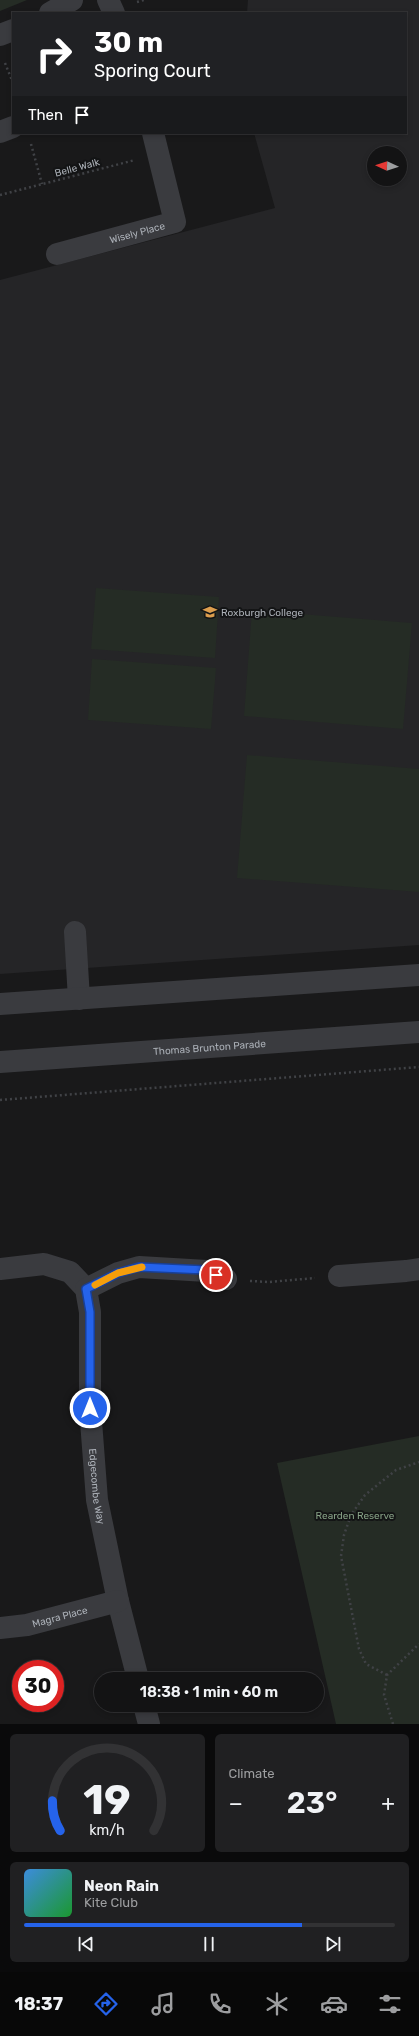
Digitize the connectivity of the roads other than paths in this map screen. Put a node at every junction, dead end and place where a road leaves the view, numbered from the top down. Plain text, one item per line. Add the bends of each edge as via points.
1 (72, 0) edge
2 (108, 0) edge
3 (52, 12) edge
4 (114, 12) edge
5 (12, 30) edge
6 (0, 35) edge
7 (0, 132) edge
8 (12, 133) edge
9 (156, 143) edge
10 (57, 254) dead end
11 (75, 932) dead end
12 (419, 975) edge
13 (79, 998) junction
14 (0, 1004) edge
15 (419, 1032) edge
16 (0, 1062) edge
17 (0, 1269) edge
18 (419, 1269) edge
19 (339, 1276) road end
20 (226, 1279) road end
21 (86, 1289) junction
22 (118, 1601) junction
23 (0, 1628) edge
24 (136, 1672) edge
25 (146, 1712) edge
26 (149, 1724) edge

1 - 3 street
2 - 4 street
5 - 6 street
7 - 8 street
9 - 10 street, Wisely Place via 175,222
11 - 13 street
12 - 13 street
13 - 14 street
15 - 16 street, Thomas Brunton Parade
17 - 21 street via 44,1264 70,1272
18 - 19 street
20 - 21 street via 206,1270 139,1267 118,1273
21 - 22 street, Edgecombe Way via 90,1312 90,1408 97,1500
22 - 23 street, Magra Place via 27,1625
22 - 24 street, Edgecombe Way
25 - 26 street

